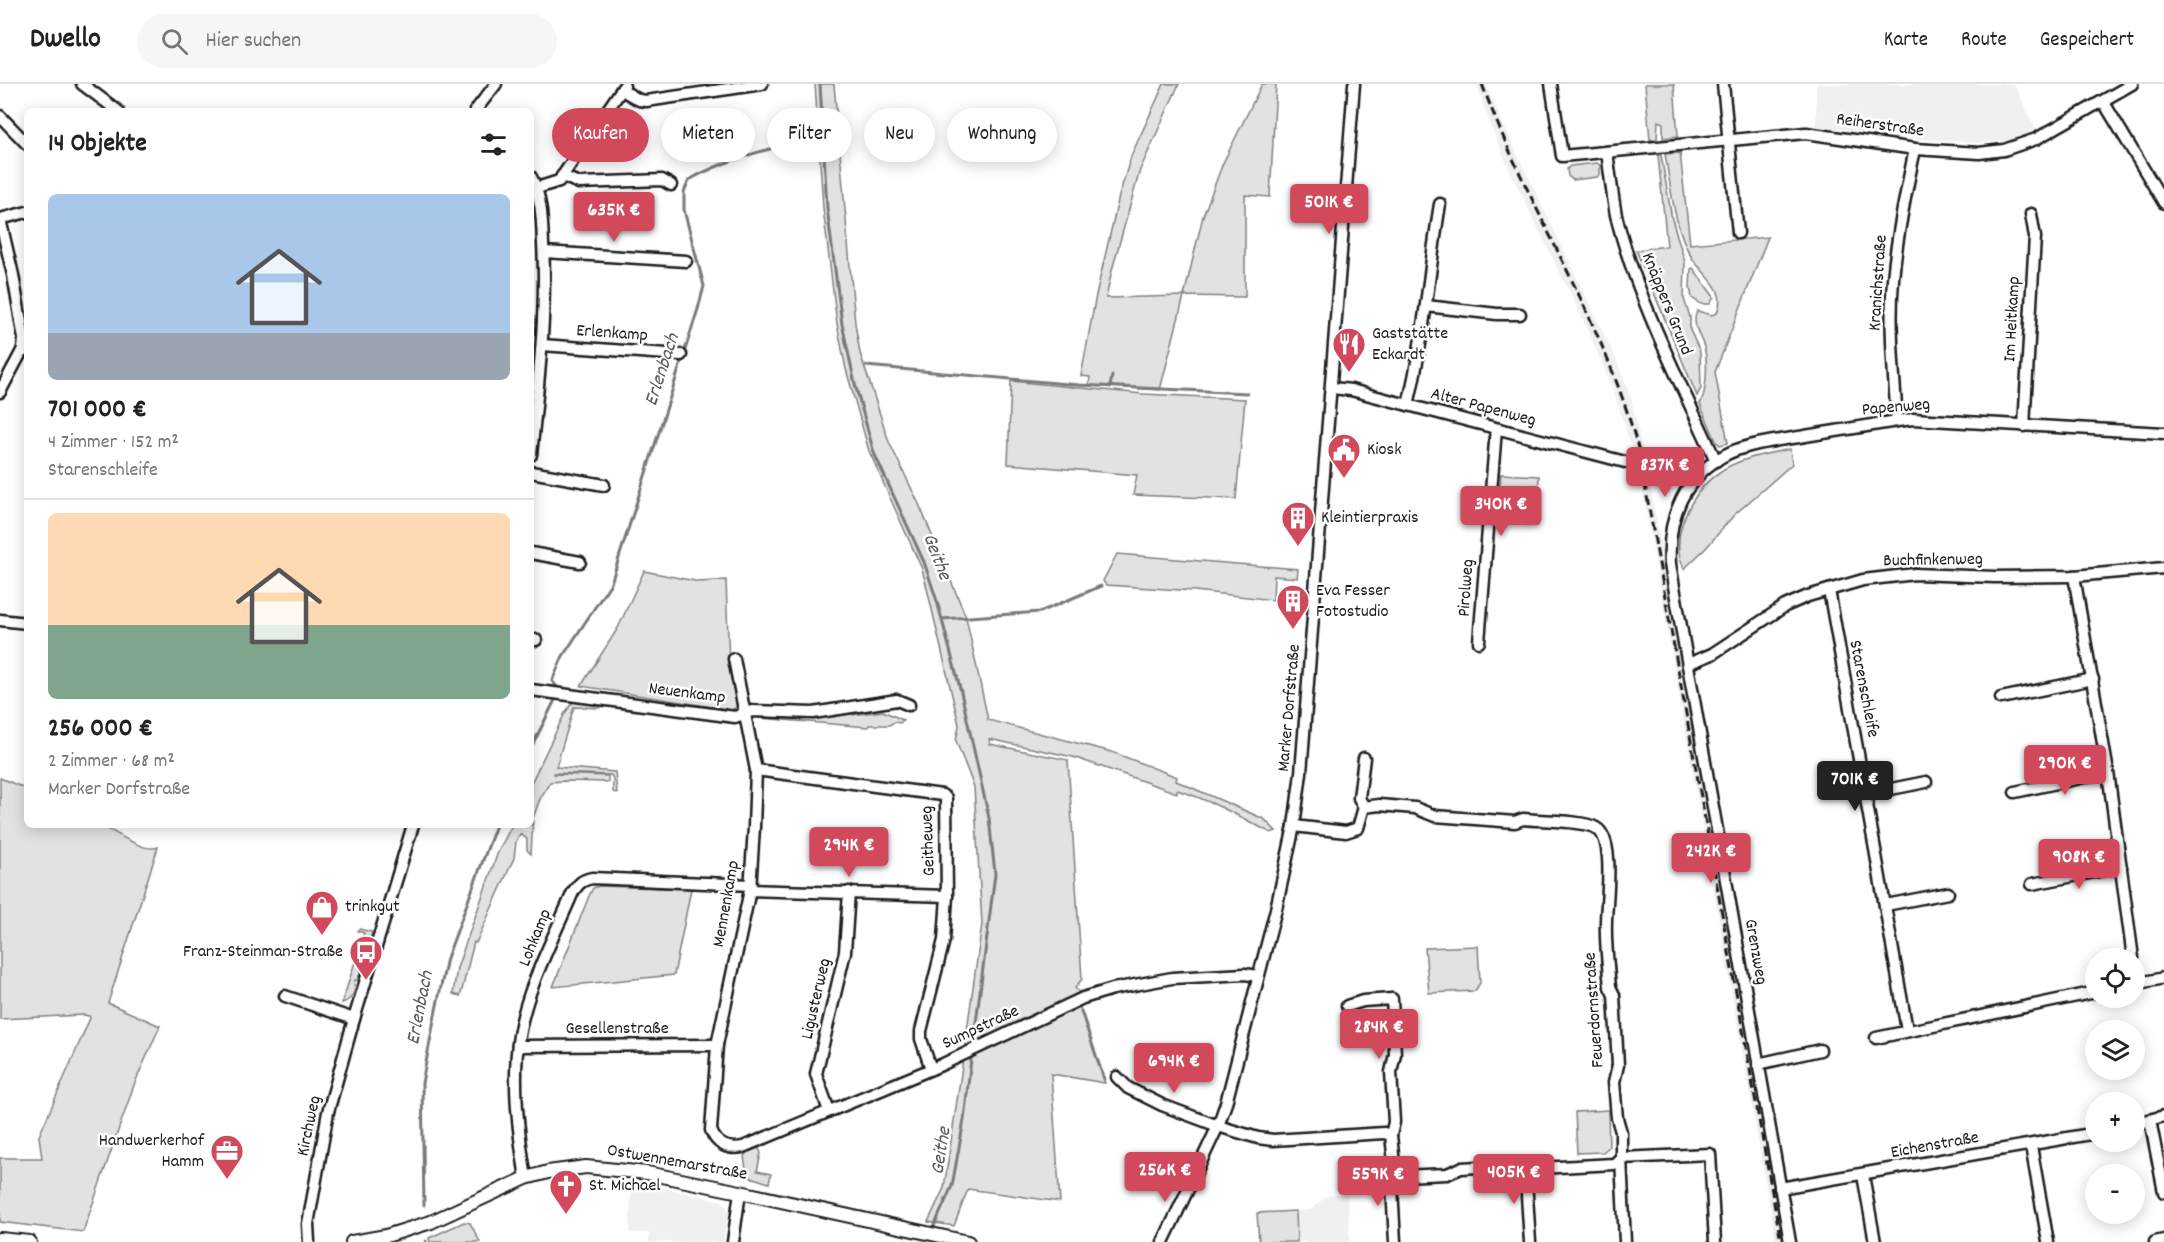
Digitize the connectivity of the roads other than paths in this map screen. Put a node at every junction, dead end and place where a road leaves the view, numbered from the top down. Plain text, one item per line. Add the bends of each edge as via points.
1 (82, 84) edge
2 (496, 84) edge
3 (762, 84) edge
4 (1354, 84) edge
5 (1551, 84) edge
6 (1723, 84) edge
7 (2132, 84) edge
8 (624, 87) edge
9 (2103, 101) junction
10 (114, 108) edge
11 (477, 108) edge
12 (0, 116) edge
13 (1728, 140) junction
14 (24, 141) edge
15 (1915, 148) junction
16 (1607, 152) junction
17 (562, 176) junction
18 (534, 182) edge
19 (671, 185) dead end
20 (537, 188) junction
21 (2164, 203) edge
22 (1440, 204) dead end
23 (24, 213) edge
24 (2031, 214) dead end
25 (0, 219) edge
26 (1738, 233) dead end
27 (544, 252) junction
28 (687, 261) dead end
29 (1426, 306) junction
30 (1521, 314) dead end
31 (24, 339) edge
32 (542, 345) junction
33 (24, 352) edge
34 (681, 355) dead end
35 (1332, 388) junction
36 (0, 392) edge
37 (1408, 405) junction
38 (1897, 421) junction
39 (534, 425) edge
40 (2024, 426) junction
41 (1496, 429) junction
42 (2164, 433) edge
43 (1716, 461) junction
44 (1624, 462) dead end
45 (534, 473) edge
46 (604, 485) dead end
47 (1671, 525) joint
48 (534, 554) edge
49 (580, 562) dead end
50 (2164, 568) edge
51 (2074, 576) junction
52 (1829, 590) junction
53 (0, 620) edge
54 (24, 623) edge
55 (1479, 642) dead end
56 (734, 659) dead end
57 (1688, 664) junction
58 (2092, 679) junction
59 (534, 690) edge
60 (2001, 698) dead end
61 (909, 705) dead end
62 (745, 715) junction
63 (1364, 758) dead end
64 (756, 770) junction
65 (2108, 772) junction
66 (1926, 782) dead end
67 (2015, 792) dead end
68 (1866, 794) junction
69 (1364, 807) junction
70 (1294, 826) junction
71 (412, 828) edge
72 (2121, 867) junction
73 (2032, 884) dead end
74 (750, 888) junction
75 (849, 892) junction
76 (1948, 893) dead end
77 (947, 896) junction
78 (1886, 905) junction
79 (2132, 948) edge
80 (1258, 976) junction
81 (2164, 978) edge
82 (2145, 982) edge
83 (2085, 994) edge
84 (285, 996) dead end
85 (1347, 1006) dead end
86 (354, 1019) junction
87 (1908, 1030) junction
88 (1876, 1038) dead end
89 (717, 1045) junction
90 (518, 1046) junction
91 (1820, 1050) dead end
92 (1758, 1064) junction
93 (931, 1069) junction
94 (1117, 1077) dead end
95 (829, 1111) junction
96 (2164, 1116) edge
97 (2150, 1120) junction
98 (2145, 1121) edge
99 (1218, 1126) junction
100 (1391, 1135) junction
101 (2085, 1135) edge
102 (2031, 1146) junction
103 (727, 1147) joint
104 (1621, 1158) junction
105 (1525, 1165) junction
106 (1395, 1173) junction
107 (1863, 1175) junction
108 (526, 1178) junction
109 (1780, 1188) junction
110 (740, 1192) junction
111 (2164, 1192) edge
112 (0, 1239) edge
113 (2164, 1240) edge
114 (30, 1242) edge
115 (309, 1242) edge
116 (352, 1242) edge
117 (733, 1242) edge
118 (968, 1242) edge
119 (1163, 1242) edge
120 (1395, 1242) edge
121 (1530, 1242) edge
122 (1625, 1242) edge
123 (1715, 1242) edge
124 (1790, 1242) edge
125 (1875, 1242) edge
126 (2048, 1242) edge
127 (2155, 1242) edge

1 - 10 street
2 - 11 street
3 - 8 street via 646,101
4 - 35 street, Marker Dorfstraße
5 - 16 street, Reiherstraße via 1562,156
6 - 13 street
7 - 9 street, Reiherstraße
8 - 17 street
9 - 15 street, Reiherstraße via 2036,139 2004,150 1979,153
9 - 21 street
12 - 14 street
13 - 15 street, Reiherstraße via 1806,133
13 - 16 street, Reiherstraße
13 - 26 street
15 - 38 street, Kranichstraße via 1893,280 1891,332
16 - 43 street, Knäppers Grund via 1616,214 1634,271
17 - 19 street via 579,183 662,180
17 - 20 street via 559,181
18 - 20 street
20 - 27 street
22 - 29 street
23 - 25 street
24 - 40 street, Im Heitkamp via 2035,237
25 - 31 street
27 - 28 street
27 - 32 street
29 - 30 street
29 - 37 street
32 - 34 street, Erlenkamp
32 - 39 street
33 - 36 street
35 - 37 street, Alter Papenweg
35 - 70 street, Marker Dorfstraße
37 - 41 street, Alter Papenweg
38 - 40 street, Papenweg
38 - 43 street, Papenweg via 1756,445
40 - 42 street, Papenweg
41 - 44 street, Alter Papenweg
41 - 55 street, Pirolweg
43 - 47 street, Papenweg via 1685,490
45 - 46 street
47 - 57 street, Grenzweg via 1670,564
48 - 49 street
50 - 51 street, Buchfinkenweg
51 - 52 street, Buchfinkenweg via 1897,575
51 - 58 street
52 - 57 street, Buchfinkenweg via 1785,606 1712,654
52 - 68 street, Starenschleife
53 - 54 street
56 - 62 street, Mennenkamp
57 - 92 street, Grenzweg
58 - 60 street
58 - 65 street
59 - 62 street, Neuenkamp via 735,717
61 - 62 street, Neuenkamp via 897,700 813,713 752,711
62 - 64 street, Mennenkamp
63 - 69 street via 1359,798
64 - 74 street, Mennenkamp
64 - 77 street, Geitheweg via 942,795 946,798
65 - 67 street
65 - 72 street
66 - 68 street
68 - 78 street, Starenschleife
69 - 70 street via 1354,830
69 - 104 street, Feuerdornstraße via 1414,808 1435,816 1587,824 1601,832 1606,840 1605,921 1610,987 1614,995 1618,1065 1614,1082
70 - 80 street, Marker Dorfstraße
71 - 86 street, Kirchweg
72 - 73 street
72 - 79 street
74 - 75 street, Lohkamp
74 - 89 street, Mennenkamp
74 - 90 street, Lohkamp via 645,879 584,879 573,892 541,969
75 - 77 street, Lohkamp
75 - 95 street, Ligusterweg via 845,952 816,1074
76 - 78 street
77 - 93 street, Geitheweg via 944,940 921,1031
78 - 87 street, Starenschleife
80 - 93 street, Sumpstraße via 1195,976 1113,989 1078,1000
80 - 99 street, Marker Dorfstraße
81 - 82 street
83 - 87 street
84 - 86 street
85 - 100 street via 1392,999 1395,1054 1390,1072 1394,1122
86 - 115 street, Kirchweg via 325,1130 308,1224
87 - 88 street
89 - 90 street, Gesellenstraße
89 - 103 street, Mennenkamp via 711,1130 715,1140
90 - 108 street, Lohkamp via 518,1124
91 - 92 street
92 - 109 street, Grenzweg
93 - 95 street, Sumpstraße
94 - 99 street via 1128,1088 1162,1105
95 - 103 street, Sumpstraße via 743,1147
96 - 97 street
97 - 98 street
97 - 111 street
99 - 100 street via 1273,1140
99 - 119 street, Marker Dorfstraße
100 - 106 street
101 - 102 street, Eichenstraße
102 - 107 street, Eichenstraße
102 - 126 street
104 - 105 street via 1614,1164 1540,1168
104 - 122 street, Feuerdornstraße
104 - 123 street via 1710,1154
105 - 106 street via 1461,1168 1447,1174
105 - 121 street
106 - 120 street
107 - 109 street, Eichenstraße
107 - 125 street
108 - 110 street, Ostwennemarstraße via 573,1168 599,1168 647,1173
108 - 116 street, Ostwennemarstraße via 431,1222
109 - 124 street, Grenzweg
110 - 117 street
110 - 118 street, Ostwennemarstraße
112 - 114 street
113 - 127 street

